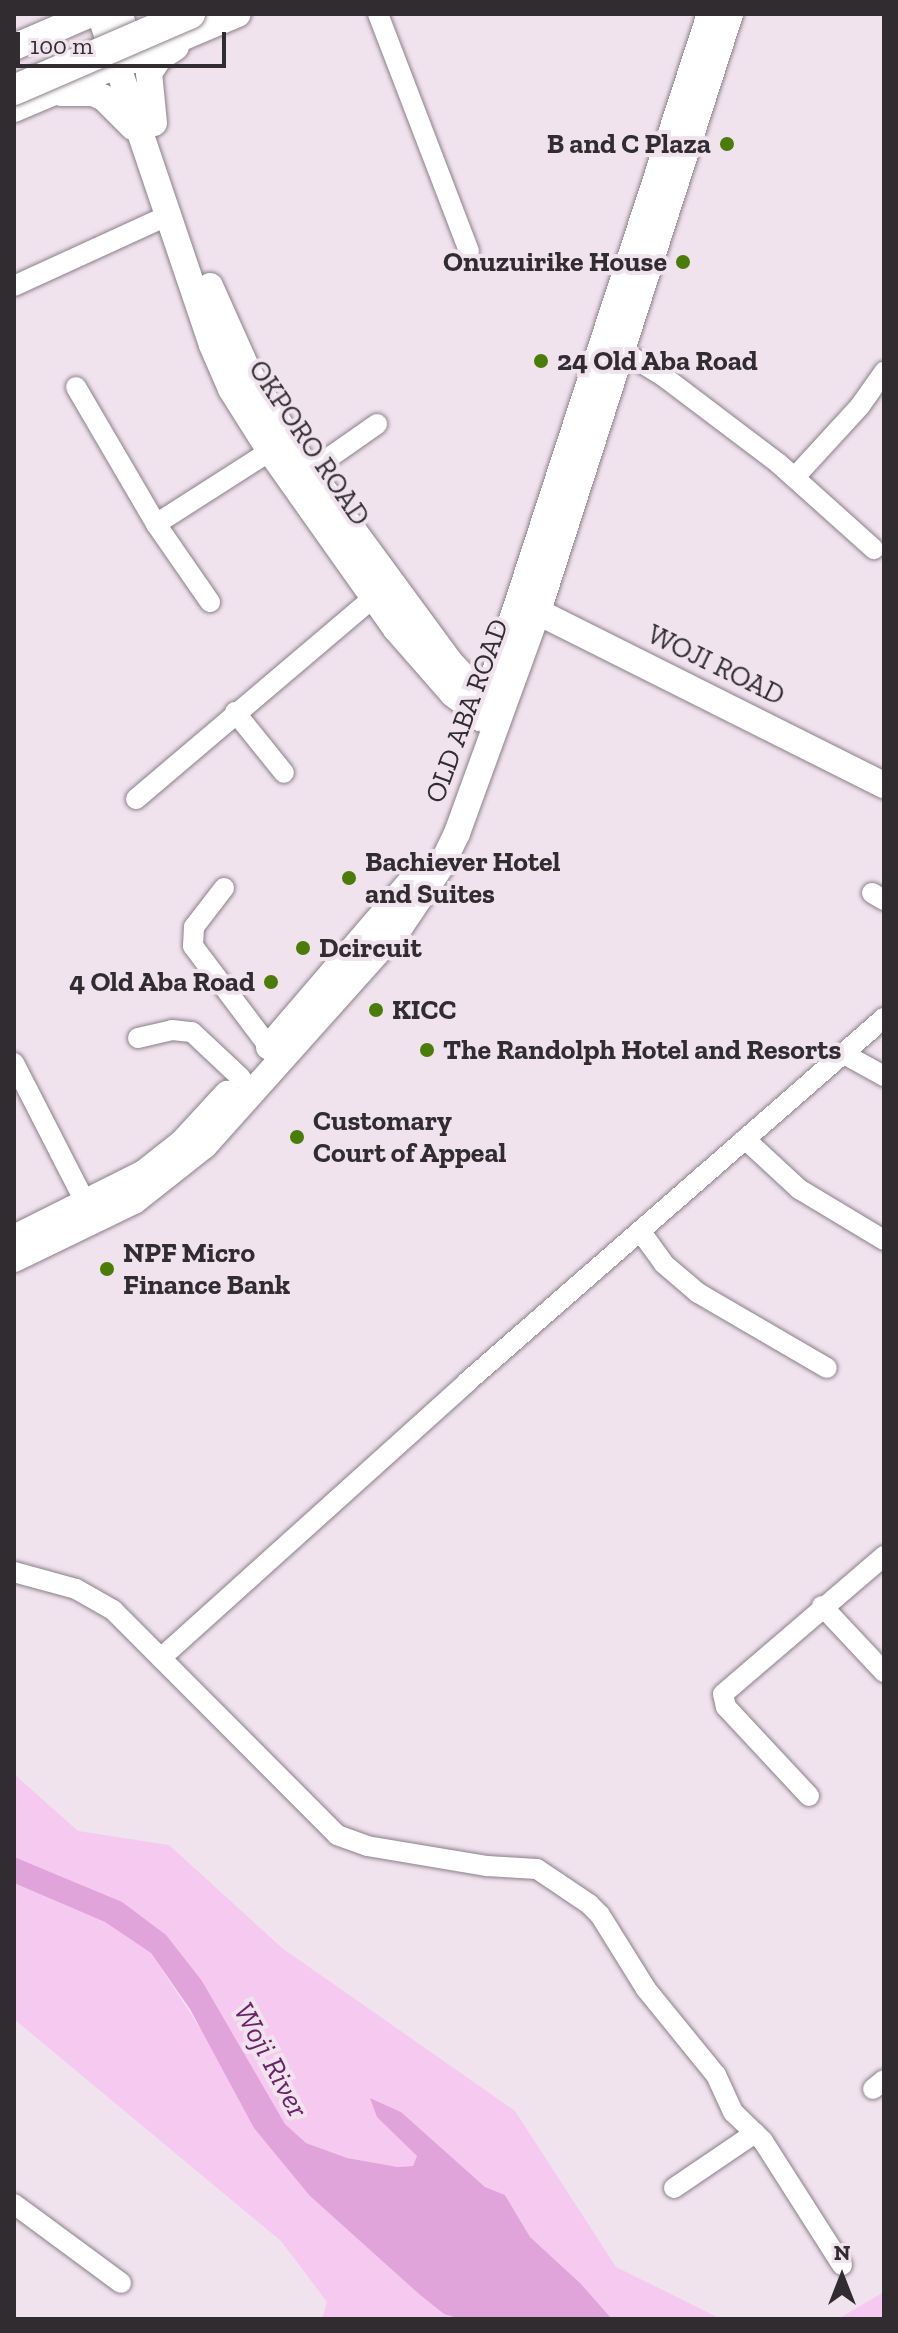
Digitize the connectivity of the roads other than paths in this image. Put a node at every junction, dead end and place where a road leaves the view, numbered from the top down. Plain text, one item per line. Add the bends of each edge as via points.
1 (91, 14) edge
2 (100, 14) edge
3 (120, 14) edge
4 (144, 14) edge
5 (238, 14) edge
6 (378, 14) edge
7 (710, 14) edge
8 (730, 14) edge
9 (195, 22) edge
10 (14, 47) edge
11 (125, 62) junction
12 (14, 70) edge
13 (14, 90) edge
14 (50, 94) junction
15 (14, 109) edge
16 (147, 128) junction
17 (167, 216) junction
18 (469, 251) dead end
19 (14, 286) edge
20 (622, 351) junction
21 (884, 372) edge
22 (76, 387) dead end
23 (377, 424) dead end
24 (270, 451) junction
25 (310, 471) junction
26 (795, 477) junction
27 (156, 524) junction
28 (874, 549) dead end
29 (374, 597) junction
30 (210, 602) dead end
31 (528, 607) junction
32 (492, 710) junction
33 (235, 712) junction
34 (284, 773) dead end
35 (884, 785) edge
36 (136, 799) dead end
37 (224, 888) dead end
38 (884, 1018) edge
39 (138, 1038) dead end
40 (269, 1047) junction
41 (844, 1054) junction
42 (14, 1063) edge
43 (884, 1076) edge
44 (241, 1078) junction
45 (745, 1139) junction
46 (86, 1204) junction
47 (641, 1232) junction
48 (14, 1238) edge
49 (884, 1240) edge
50 (14, 1259) edge
51 (827, 1368) dead end
52 (884, 1556) edge
53 (14, 1572) edge
54 (822, 1606) junction
55 (161, 1658) junction
56 (884, 1672) edge
57 (809, 1796) dead end
58 (755, 2133) junction
59 (674, 2188) dead end
60 (14, 2204) edge
61 (842, 2265) dead end
62 (121, 2283) dead end

1 - 10 main road
2 - 11 main road, OKPORO ROAD
3 - 11 main road, OKPORO ROAD
4 - 12 highway
5 - 9 main road
6 - 18 street
7 - 31 main road, OLD ABA ROAD
8 - 20 main road, OLD ABA ROAD
9 - 11 main road
9 - 13 highway, bridge
9 - 16 main road via 153,64
11 - 14 main road
11 - 16 main road, OKPORO ROAD
14 - 15 main road
14 - 16 main road via 82,92 104,98
16 - 17 main road, OKPORO ROAD
16 - 25 main road, OKPORO ROAD via 232,340 266,405
17 - 19 street
17 - 24 main road, OKPORO ROAD via 224,375
20 - 26 street
20 - 31 main road, OLD ABA ROAD
21 - 26 street
22 - 27 street
23 - 25 street
24 - 27 street
24 - 29 main road, OKPORO ROAD
25 - 32 main road, OKPORO ROAD via 426,631
26 - 28 street
27 - 30 street
29 - 32 main road, OKPORO ROAD via 441,682
29 - 33 street
31 - 32 main road, OLD ABA ROAD
31 - 35 main road, WOJI ROAD
32 - 40 main road, OLD ABA ROAD via 421,866 395,904
32 - 50 main road, OLD ABA ROAD via 457,833 400,927 205,1145 134,1201
33 - 34 street
33 - 36 street
37 - 40 street via 194,927 193,946
38 - 41 street
39 - 44 street via 172,1030 192,1032
40 - 44 main road, OLD ABA ROAD
41 - 43 street
41 - 45 street
42 - 46 street
44 - 46 main road, OLD ABA ROAD via 182,1143 136,1178
45 - 47 street
45 - 49 street via 799,1189
46 - 48 main road, OLD ABA ROAD
47 - 51 street via 664,1264 698,1293
47 - 55 street
52 - 54 street
53 - 55 street via 76,1589 113,1610
54 - 56 street
54 - 57 street via 723,1694 726,1707
55 - 58 street via 337,1835 367,1846 537,1869 571,1888 600,1915 646,1989 716,2075 733,2112
58 - 59 street
58 - 61 street
60 - 62 street

